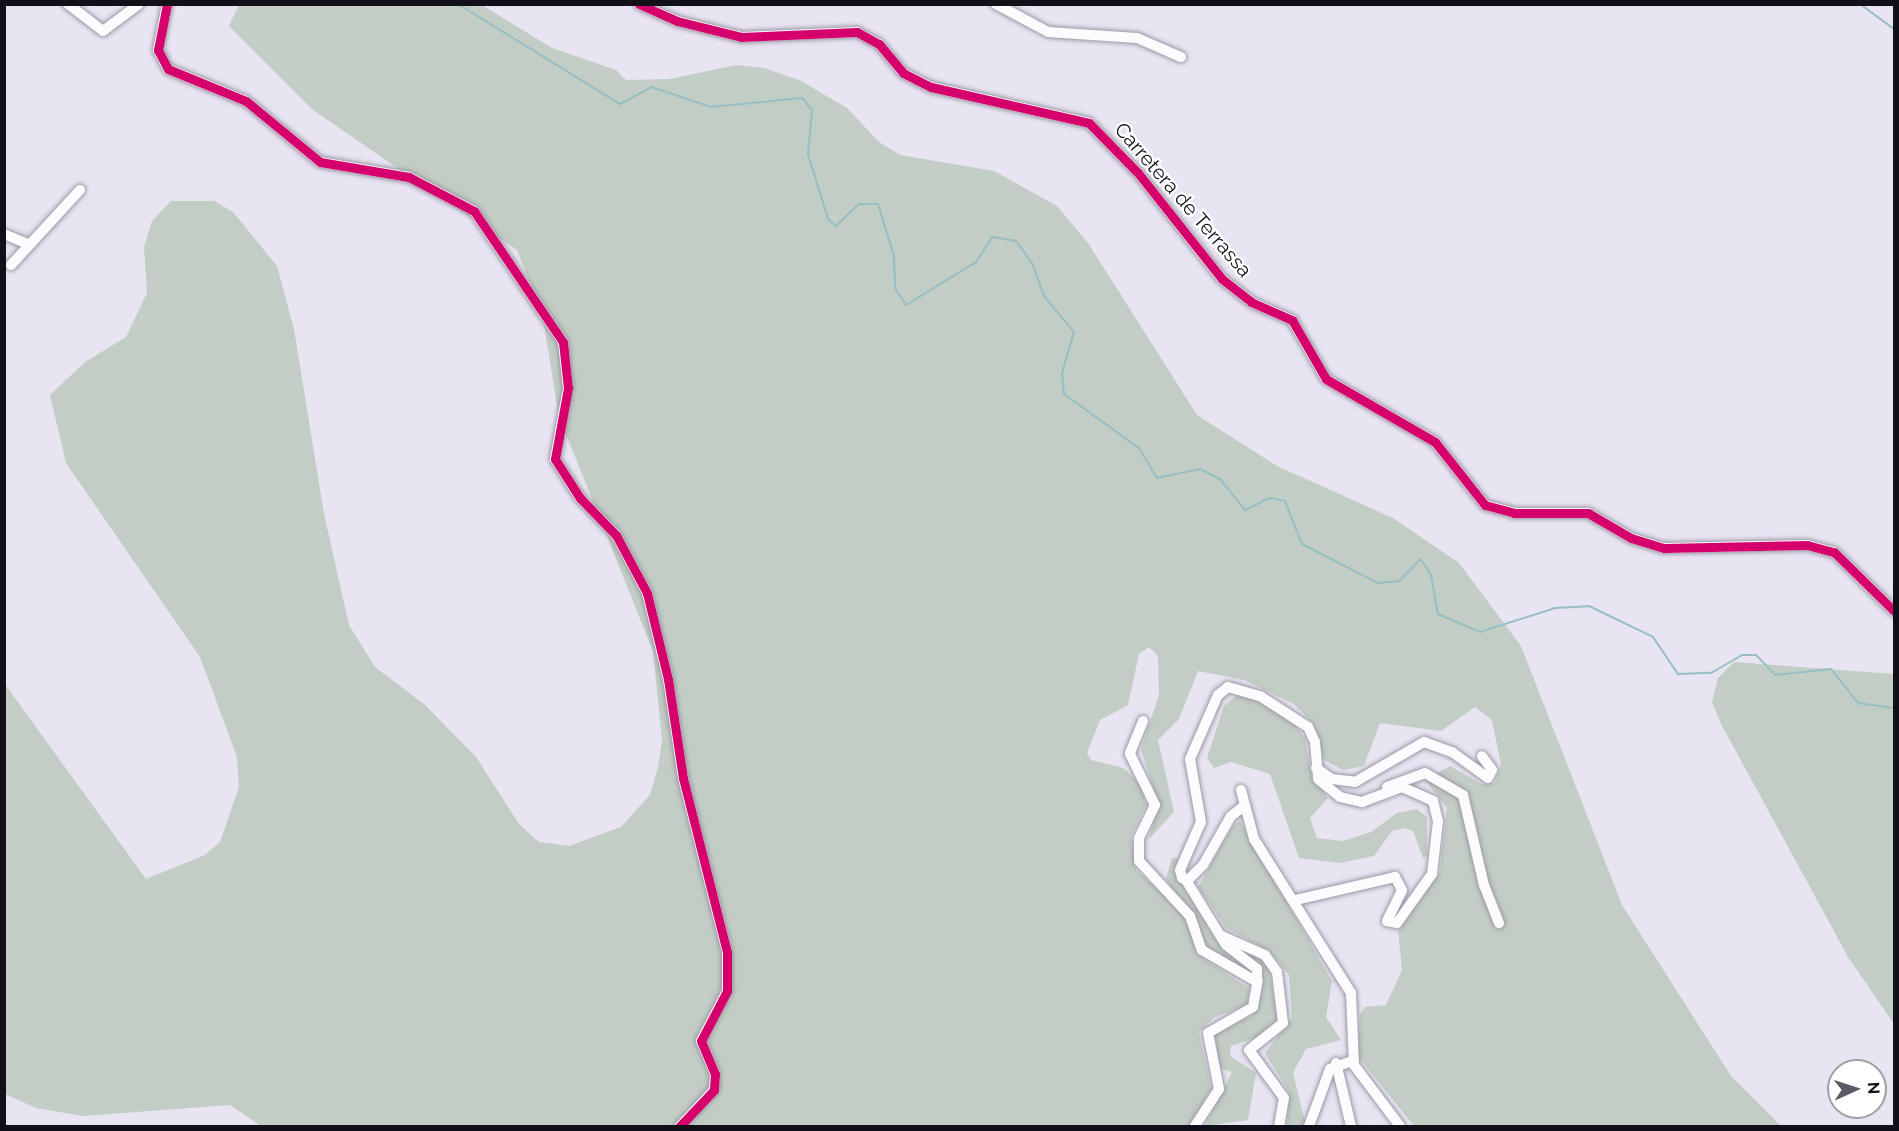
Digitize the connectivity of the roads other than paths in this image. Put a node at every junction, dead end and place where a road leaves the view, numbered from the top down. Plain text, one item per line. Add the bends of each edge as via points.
1 (68, 4) edge
2 (139, 4) edge
3 (167, 4) edge
4 (639, 4) edge
5 (996, 4) edge
6 (1181, 57) dead end
7 (80, 190) dead end
8 (4, 234) edge
9 (28, 244) junction
10 (11, 265) dead end
11 (1894, 611) edge
12 (1143, 721) dead end
13 (1482, 756) dead end
14 (1316, 768) junction
15 (1241, 790) dead end
16 (1382, 791) junction
17 (1244, 806) junction
18 (1186, 880) junction
19 (1295, 900) junction
20 (1499, 923) dead end
21 (1220, 934) junction
22 (1258, 980) junction
23 (1352, 1061) junction
24 (1336, 1063) junction
25 (680, 1126) edge
26 (1195, 1126) edge
27 (1279, 1126) edge
28 (1309, 1126) edge
29 (1351, 1126) edge
30 (1400, 1126) edge

1 - 2 street via 103,31
3 - 25 street via 158,50 168,69 246,101 320,162 409,177 474,211 563,342 568,388 555,459 580,498 616,535 647,593 668,679 683,778 727,952 727,991 701,1041 715,1087
4 - 11 street, Carretera de Terrassa via 677,21 741,37 857,32 879,44 903,74 931,87 1089,123 1138,173 1222,279 1251,303 1292,320 1326,379 1435,442 1485,505 1514,513 1588,513 1631,538 1664,548 1807,545 1834,552
5 - 6 street via 1048,32 1137,38
7 - 9 street
8 - 9 street
9 - 10 street
12 - 22 street via 1130,754 1155,805 1139,838 1139,861 1190,916 1202,950 1239,969 1252,982
13 - 14 street via 1492,770 1488,778 1452,752 1427,742 1404,750 1355,782 1332,779
14 - 16 street via 1321,785 1350,801
14 - 18 street via 1314,737 1305,724 1253,694 1223,689 1190,762 1201,822 1180,870
15 - 17 street
16 - 19 street via 1418,790 1430,797 1437,811 1432,874 1399,922 1387,921 1402,886 1395,877
16 - 20 street via 1425,773 1463,795 1484,885
17 - 18 street via 1231,816 1212,853
17 - 19 street via 1254,840
18 - 21 street
19 - 23 street via 1351,993
21 - 22 street via 1257,969
21 - 27 street via 1265,955 1277,972 1283,1023 1249,1050 1284,1098
22 - 26 street via 1253,1007 1208,1033 1220,1089
23 - 24 street
23 - 30 street
24 - 28 street
24 - 29 street

